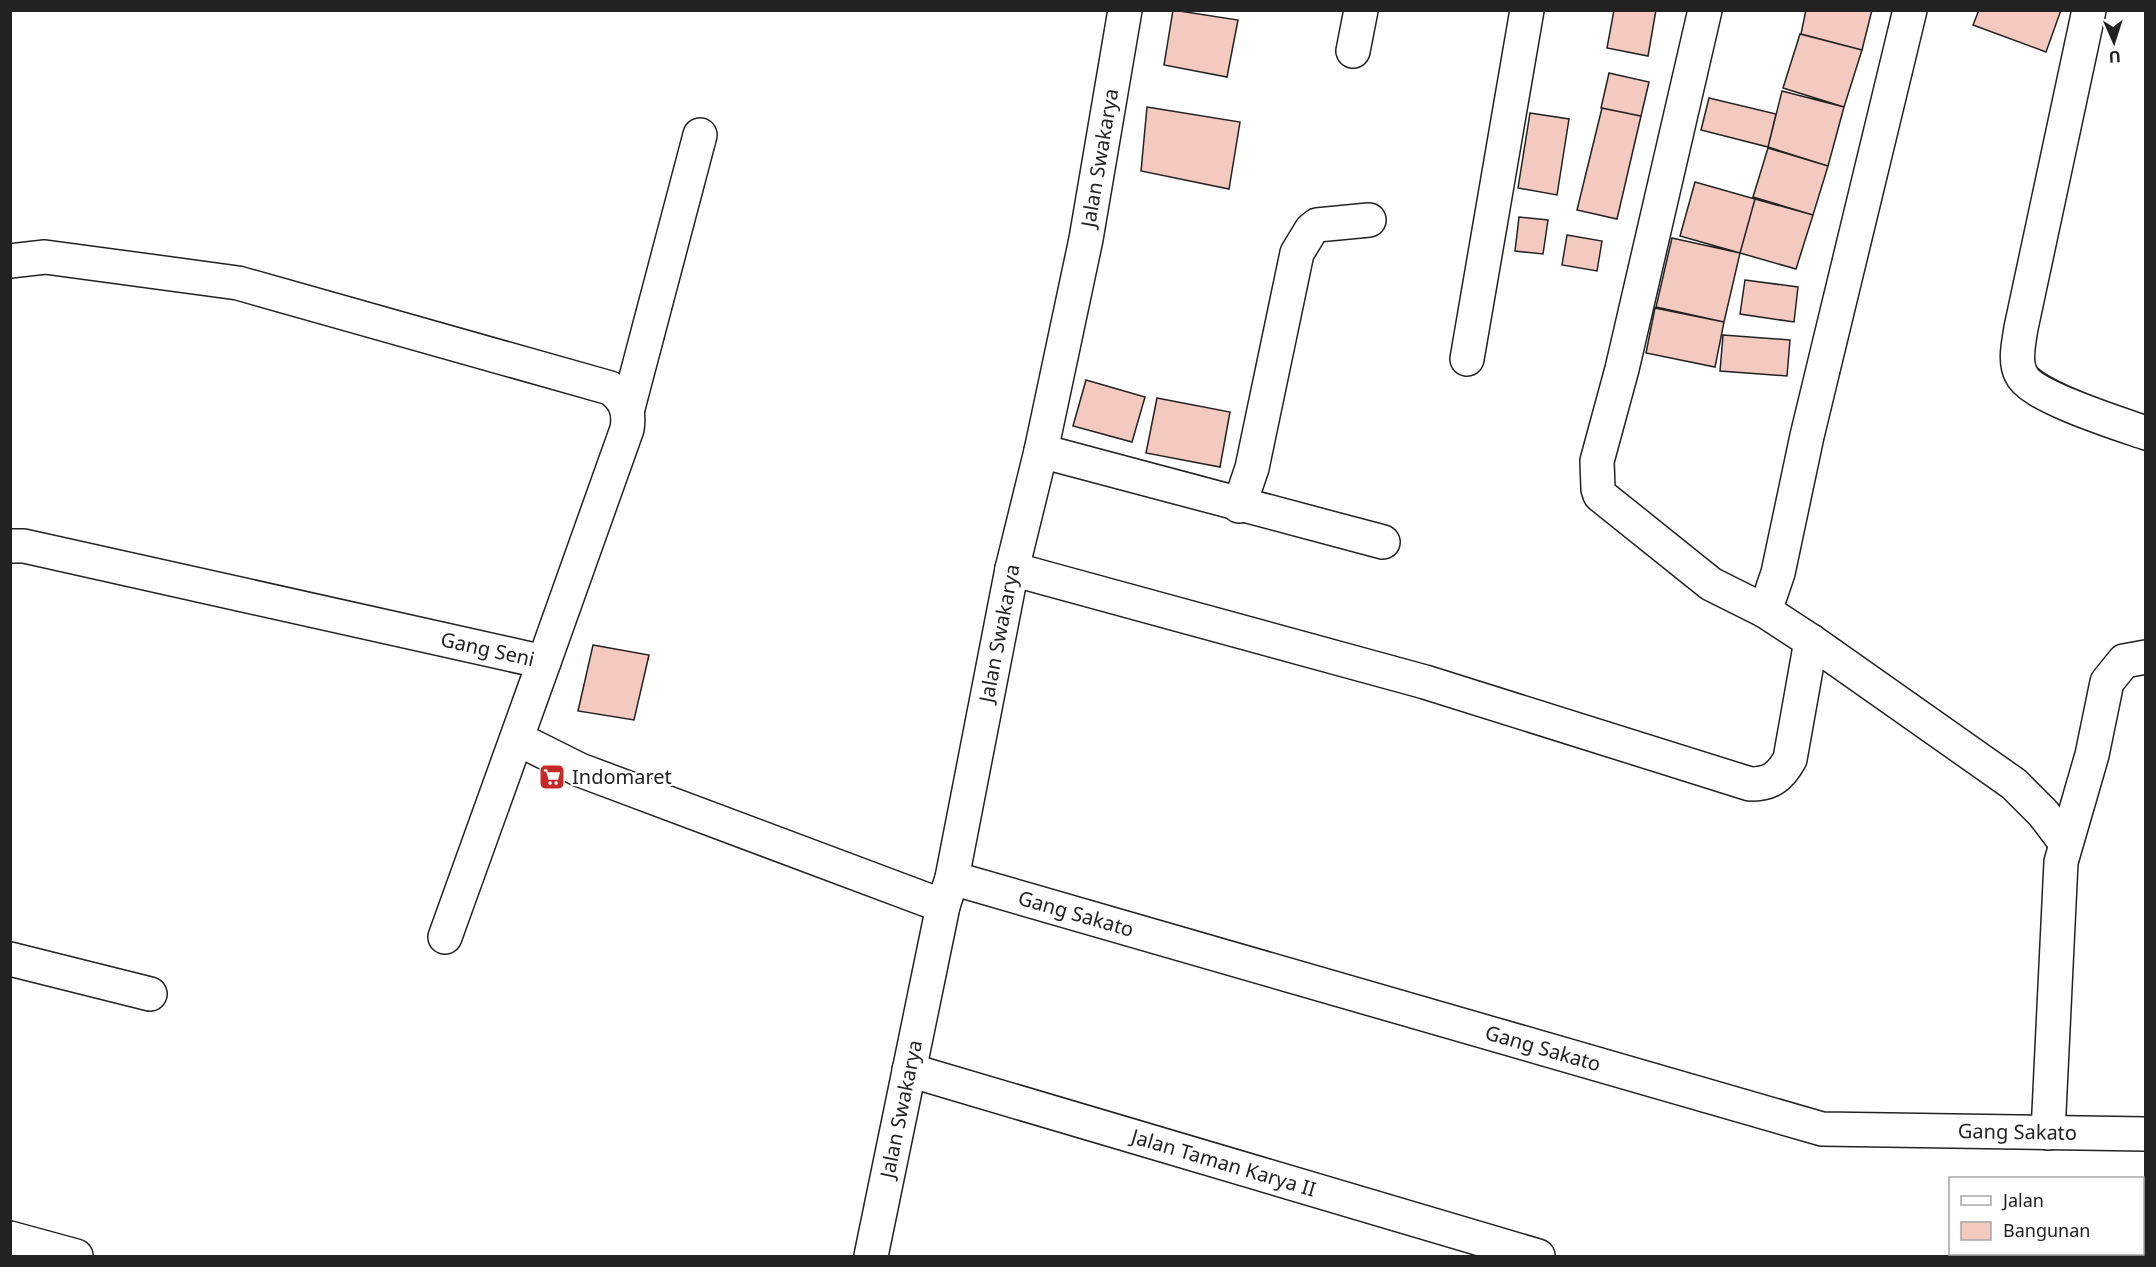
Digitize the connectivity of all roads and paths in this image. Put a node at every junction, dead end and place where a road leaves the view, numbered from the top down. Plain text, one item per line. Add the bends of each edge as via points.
1 (1125, 10) edge
2 (1361, 10) edge
3 (1527, 10) edge
4 (1705, 10) edge
5 (1910, 10) edge
6 (2090, 10) edge
7 (1353, 51) dead end
8 (700, 135) dead end
9 (1369, 220) dead end
10 (10, 261) edge
11 (1467, 359) dead end
12 (627, 408) junction
13 (2145, 434) edge
14 (1041, 451) junction
15 (1239, 506) junction
16 (1383, 543) dead end
17 (10, 546) edge
18 (1012, 569) junction
19 (1765, 612) junction
20 (1811, 641) junction
21 (2145, 657) edge
22 (544, 662) junction
23 (518, 740) junction
24 (2065, 842) junction
25 (948, 892) junction
26 (445, 937) dead end
27 (10, 959) edge
28 (150, 994) dead end
29 (909, 1070) junction
30 (2049, 1132) junction
31 (2145, 1134) edge
32 (10, 1239) edge
33 (76, 1257) edge
34 (871, 1257) edge
35 (1538, 1257) edge

1 - 14 street, Jalan Swakarya via 1086,239
2 - 7 street
3 - 11 street
4 - 19 street via 1597,461 1598,489 1600,495 1711,584
5 - 19 street via 1807,436 1778,573
6 - 13 street via 2021,328 2018,366 2024,380 2044,394
8 - 12 street
9 - 15 street via 1317,225 1297,253 1252,468
10 - 12 street via 45,257 238,283 601,383 621,396
12 - 22 street via 627,429
14 - 15 street
14 - 18 street, Jalan Swakarya
15 - 16 street
17 - 22 street, Gang Seni
18 - 20 street via 1425,682 1750,784 1773,780 1790,759
18 - 25 street, Jalan Swakarya
19 - 20 street
20 - 24 street via 2014,784
21 - 24 street via 2124,661 2107,682 2092,755
22 - 23 street, Gang Seni
23 - 25 street via 580,770
23 - 26 street, Gang Seni
24 - 30 street via 2058,906
25 - 29 street, Jalan Swakarya
25 - 30 street, Gang Sakato via 1821,1129
27 - 28 street
29 - 34 street, Jalan Swakarya
29 - 35 street, Jalan Taman Karya II
30 - 31 street, Gang Sakato
32 - 33 street

